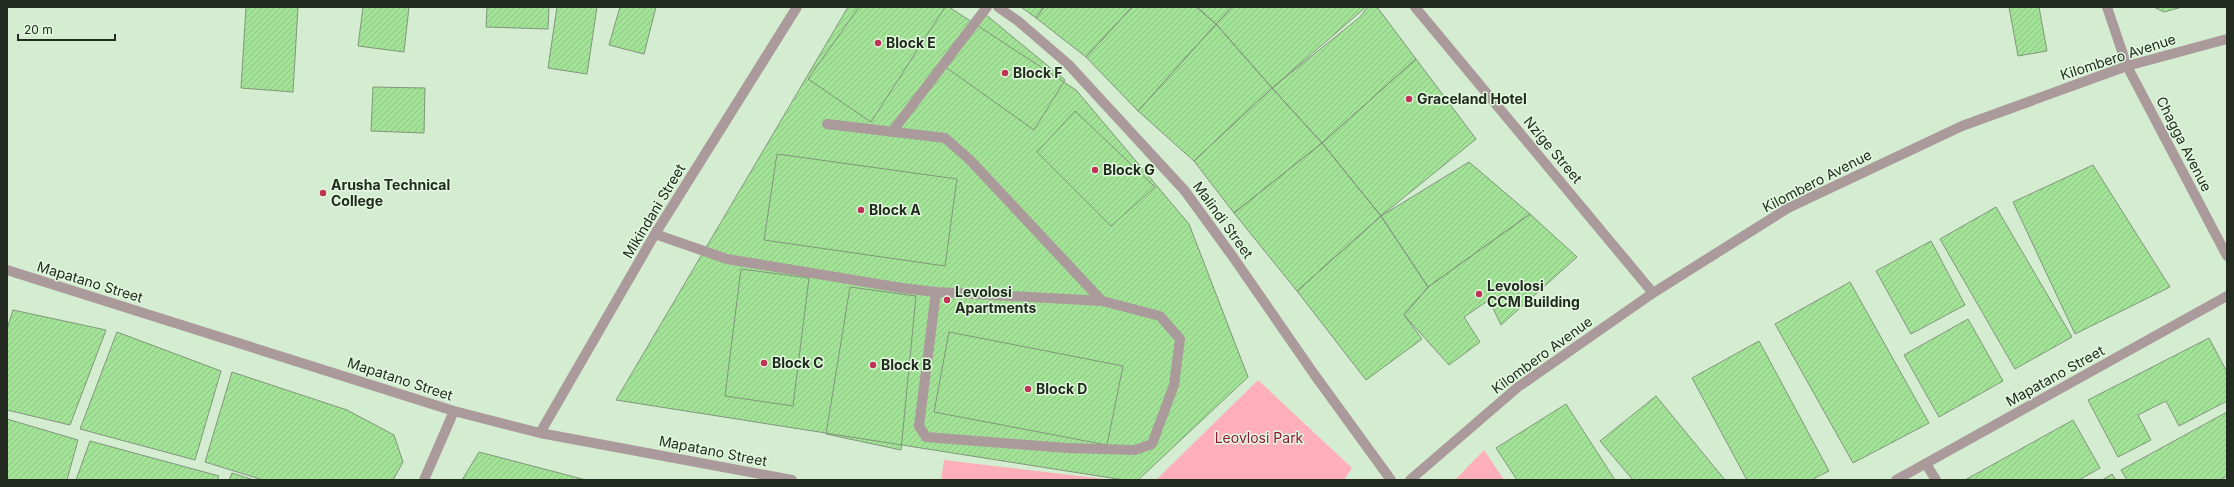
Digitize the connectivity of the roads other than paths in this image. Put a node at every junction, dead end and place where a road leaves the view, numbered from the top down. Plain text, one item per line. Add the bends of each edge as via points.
1 (797, 7) edge
2 (987, 7) edge
3 (998, 7) edge
4 (1415, 7) edge
5 (2107, 7) edge
6 (2227, 40) edge
7 (2127, 66) junction
8 (827, 124) dead end
9 (892, 132) junction
10 (655, 234) junction
11 (2227, 256) edge
12 (7, 270) edge
13 (936, 292) junction
14 (1653, 293) junction
15 (2227, 296) edge
16 (1102, 301) junction
17 (454, 411) junction
18 (540, 433) junction
19 (1926, 464) junction
20 (424, 480) edge
21 (792, 480) edge
22 (1391, 480) edge
23 (1410, 480) edge
24 (1896, 480) edge
25 (1936, 480) edge

1 - 10 street, Mikindani Street
2 - 9 street
3 - 22 street, Malindi Street via 1068,64 1185,191
4 - 14 street, Nzige Street
5 - 7 street, Chagga Avenue
6 - 7 street, Kilombero Avenue
7 - 11 street, Chagga Avenue
7 - 14 street, Kilombero Avenue via 1962,126 1788,208
8 - 9 street
9 - 16 street via 945,138 970,160
10 - 13 street via 727,259
10 - 18 street, Mikindani Street
12 - 17 street, Mapatano Street
13 - 16 street
13 - 16 street via 918,426 926,438 1135,450 1152,444 1174,385 1180,339 1160,316
14 - 23 street, Kilombero Avenue via 1518,387
15 - 19 street, Mapatano Street
17 - 18 street, Mapatano Street
17 - 20 street
18 - 21 street, Mapatano Street
19 - 24 street, Mapatano Street
19 - 25 street

